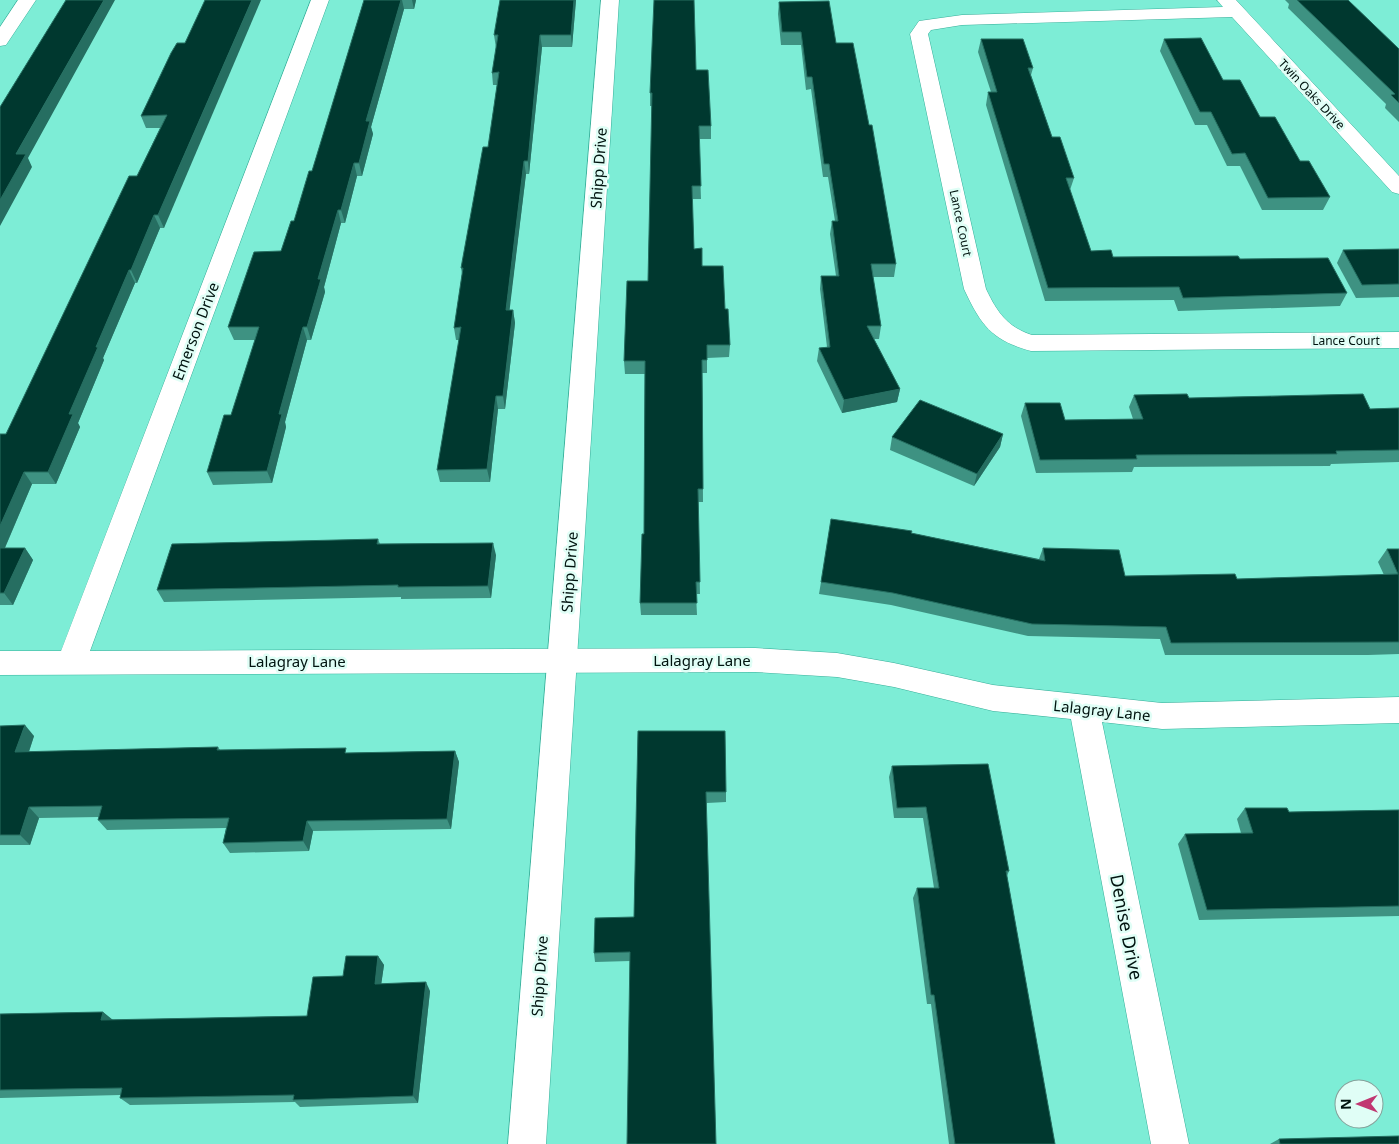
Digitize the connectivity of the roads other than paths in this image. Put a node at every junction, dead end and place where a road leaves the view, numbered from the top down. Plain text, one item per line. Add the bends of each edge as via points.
1 (27, 0) edge
2 (320, 0) edge
3 (610, 0) edge
4 (1232, 6) edge
5 (0, 41) edge
6 (1399, 188) edge
7 (1399, 340) edge
8 (562, 660) junction
9 (0, 663) edge
10 (71, 663) junction
11 (1084, 709) junction
12 (1399, 710) edge
13 (527, 1144) edge
14 (1170, 1144) edge

1 - 5 street
2 - 10 street, Emerson Drive
3 - 8 street, Shipp Drive
4 - 6 street, Twin Oaks Drive
4 - 7 street, Lance Court via 962,20 925,25 919,34 971,270 992,323 1011,337 1031,343
8 - 10 street, Lalagray Lane
8 - 11 street, Lalagray Lane via 755,660 837,665 894,674 994,698
8 - 13 street, Shipp Drive
9 - 10 street, Lalagray Lane
11 - 12 street, Lalagray Lane via 1162,716
11 - 14 street, Denise Drive

